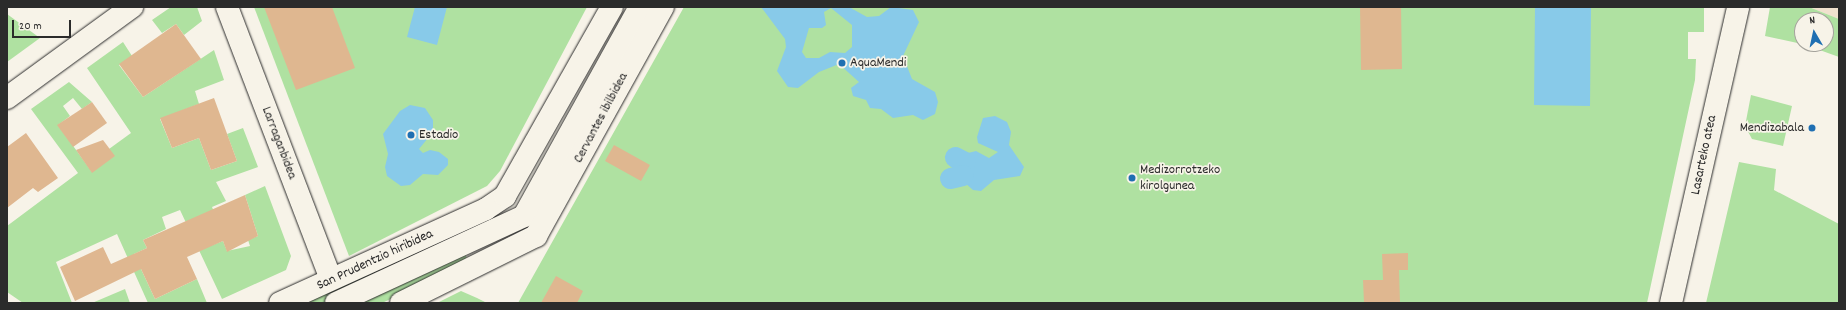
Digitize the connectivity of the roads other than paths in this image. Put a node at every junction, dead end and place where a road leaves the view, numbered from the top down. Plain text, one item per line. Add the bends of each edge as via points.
1 (132, 7) edge
2 (227, 7) edge
3 (612, 7) edge
4 (640, 7) edge
5 (663, 7) edge
6 (1738, 7) edge
7 (7, 98) edge
8 (486, 209) junction
9 (533, 223) junction
10 (448, 226) junction
11 (475, 239) junction
12 (499, 257) junction
13 (464, 273) junction
14 (331, 280) junction
15 (280, 303) edge
16 (336, 303) edge
17 (401, 303) edge
18 (1671, 303) edge

1 - 7 street
2 - 14 street, Larraganbidea
3 - 8 street via 526,163 505,196
4 - 9 street, Cervantes ibilbidea
5 - 9 street, Cervantes ibilbidea
6 - 18 street, Lasarteko atea
8 - 10 street, San Prudentzio hiribidea
8 - 11 street
9 - 11 street, San Prudentzio hiribidea
9 - 12 street via 528,243
10 - 11 street, San Prudentzio hiribidea
10 - 14 street, San Prudentzio hiribidea
11 - 12 street, San Prudentzio hiribidea
11 - 13 street
11 - 16 street, San Prudentzio hiribidea
12 - 13 street
13 - 17 street
14 - 15 street, San Prudentzio hiribidea

